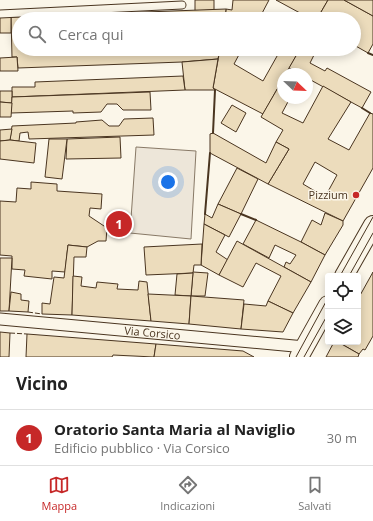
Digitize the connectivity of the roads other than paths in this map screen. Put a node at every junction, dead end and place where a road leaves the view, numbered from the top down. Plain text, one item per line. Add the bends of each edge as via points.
1 (182, 5) dead end
2 (40, 12) edge
3 (12, 13) edge
4 (0, 14) edge
5 (373, 225) edge
6 (346, 273) edge
7 (326, 309) edge
8 (0, 320) edge
9 (302, 352) edge

1 - 2 lane
3 - 4 lane
5 - 6 street
7 - 9 street
8 - 9 street, Via Corsico

